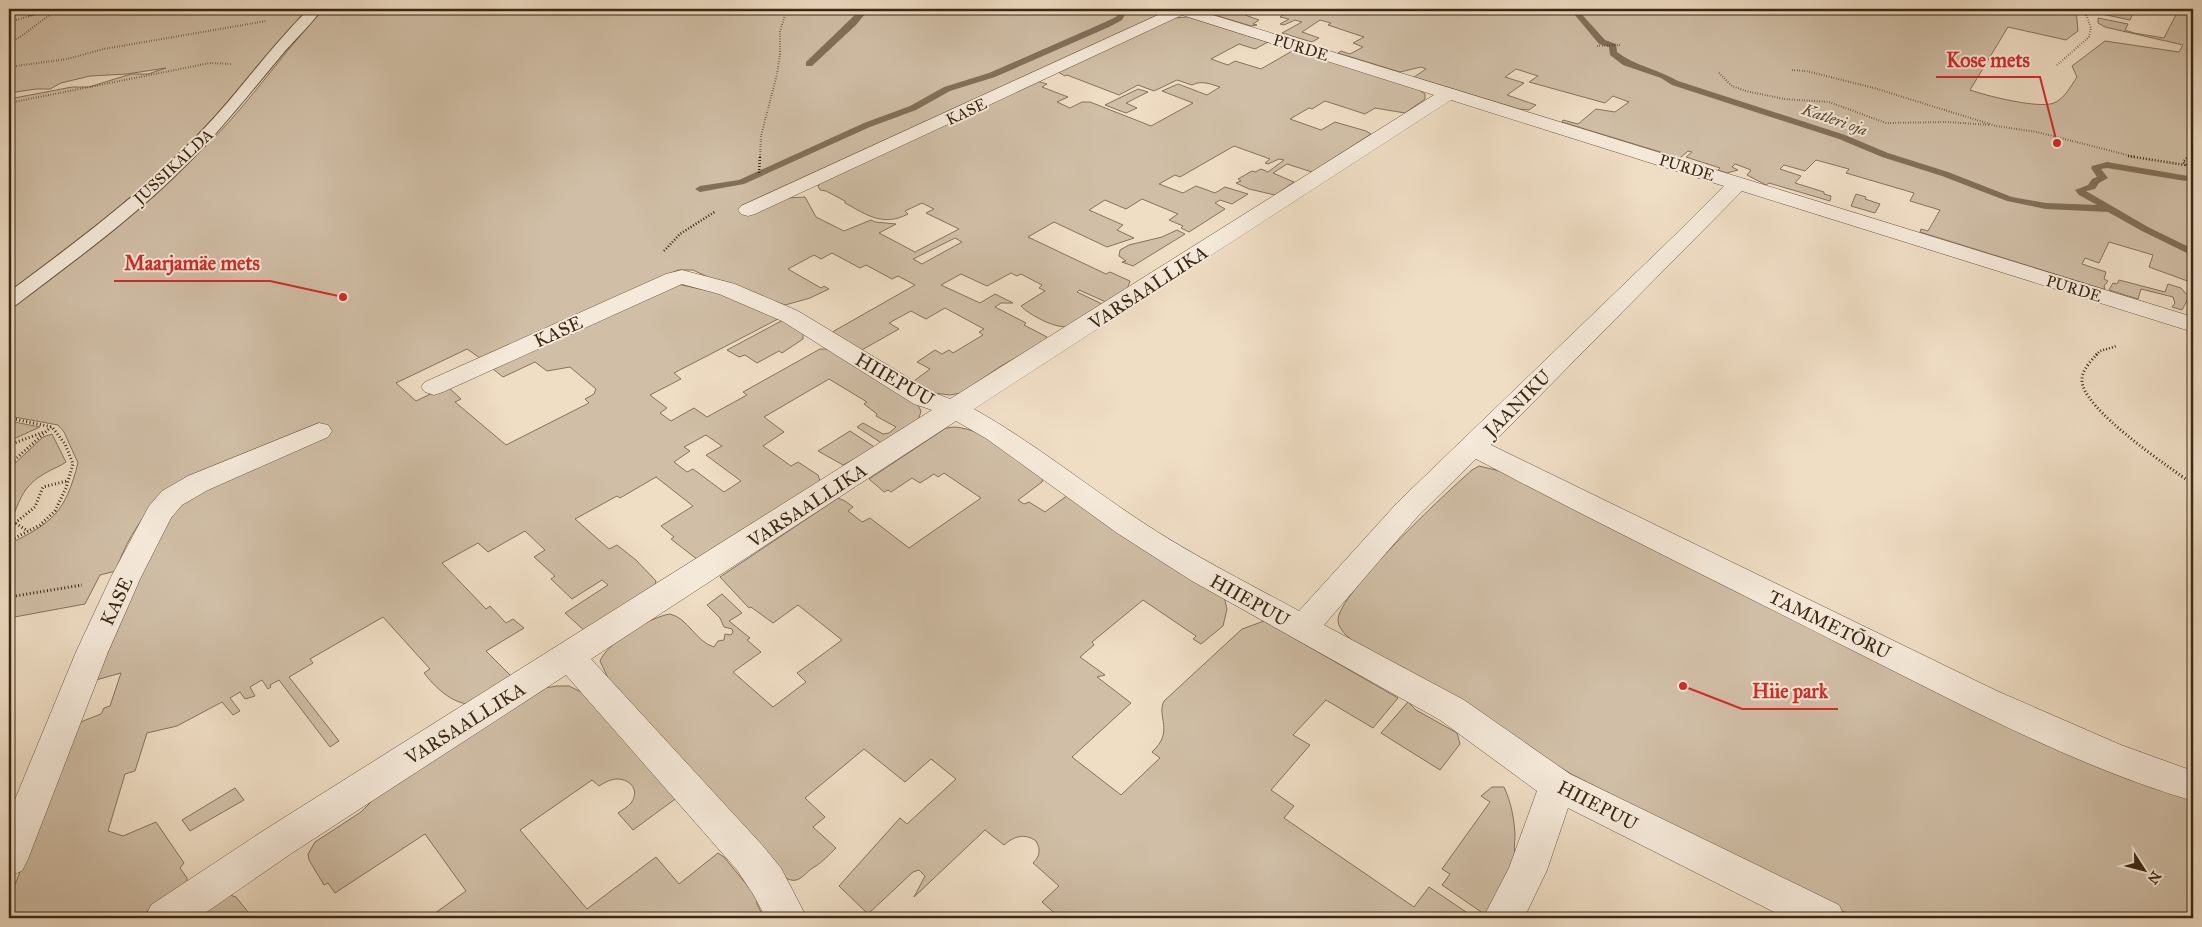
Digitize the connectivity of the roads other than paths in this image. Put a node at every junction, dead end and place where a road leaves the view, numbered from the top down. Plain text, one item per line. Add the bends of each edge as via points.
1 (1180, 9) edge
2 (313, 11) edge
3 (1449, 94) junction
4 (1738, 183) junction
5 (748, 210) dead end
6 (682, 277) joint
7 (9, 301) edge
8 (2193, 325) edge
9 (434, 387) dead end
10 (956, 410) junction
11 (319, 431) dead end
12 (1474, 447) junction
13 (1302, 628) junction
14 (569, 657) junction
15 (1557, 785) junction
16 (2193, 786) edge
17 (9, 860) edge
18 (165, 918) edge
19 (787, 918) edge
20 (1504, 918) edge
21 (1825, 918) edge

1 - 3 street, PURDE
1 - 5 street, KASE
2 - 7 lane, JUSSIKALDA via 220,121 164,178 95,236
3 - 4 street, PURDE
3 - 10 street, VARSAALLIKA
4 - 8 street, PURDE
4 - 12 street, JAANIKU
6 - 9 street, KASE
6 - 10 street, HIIEPUU via 727,289 773,307 923,398
10 - 13 street, HIIEPUU via 996,433 1159,546
10 - 14 street, VARSAALLIKA
11 - 17 street, KASE via 198,483 172,498 159,513 92,652
12 - 13 street, JAANIKU via 1408,509
12 - 16 street, TAMMETÕRU via 2028,721 2107,756
13 - 15 street, HIIEPUU via 1452,710
14 - 18 street, VARSAALLIKA via 279,841
14 - 19 street via 750,858
15 - 20 street via 1527,874
15 - 21 street, HIIEPUU

